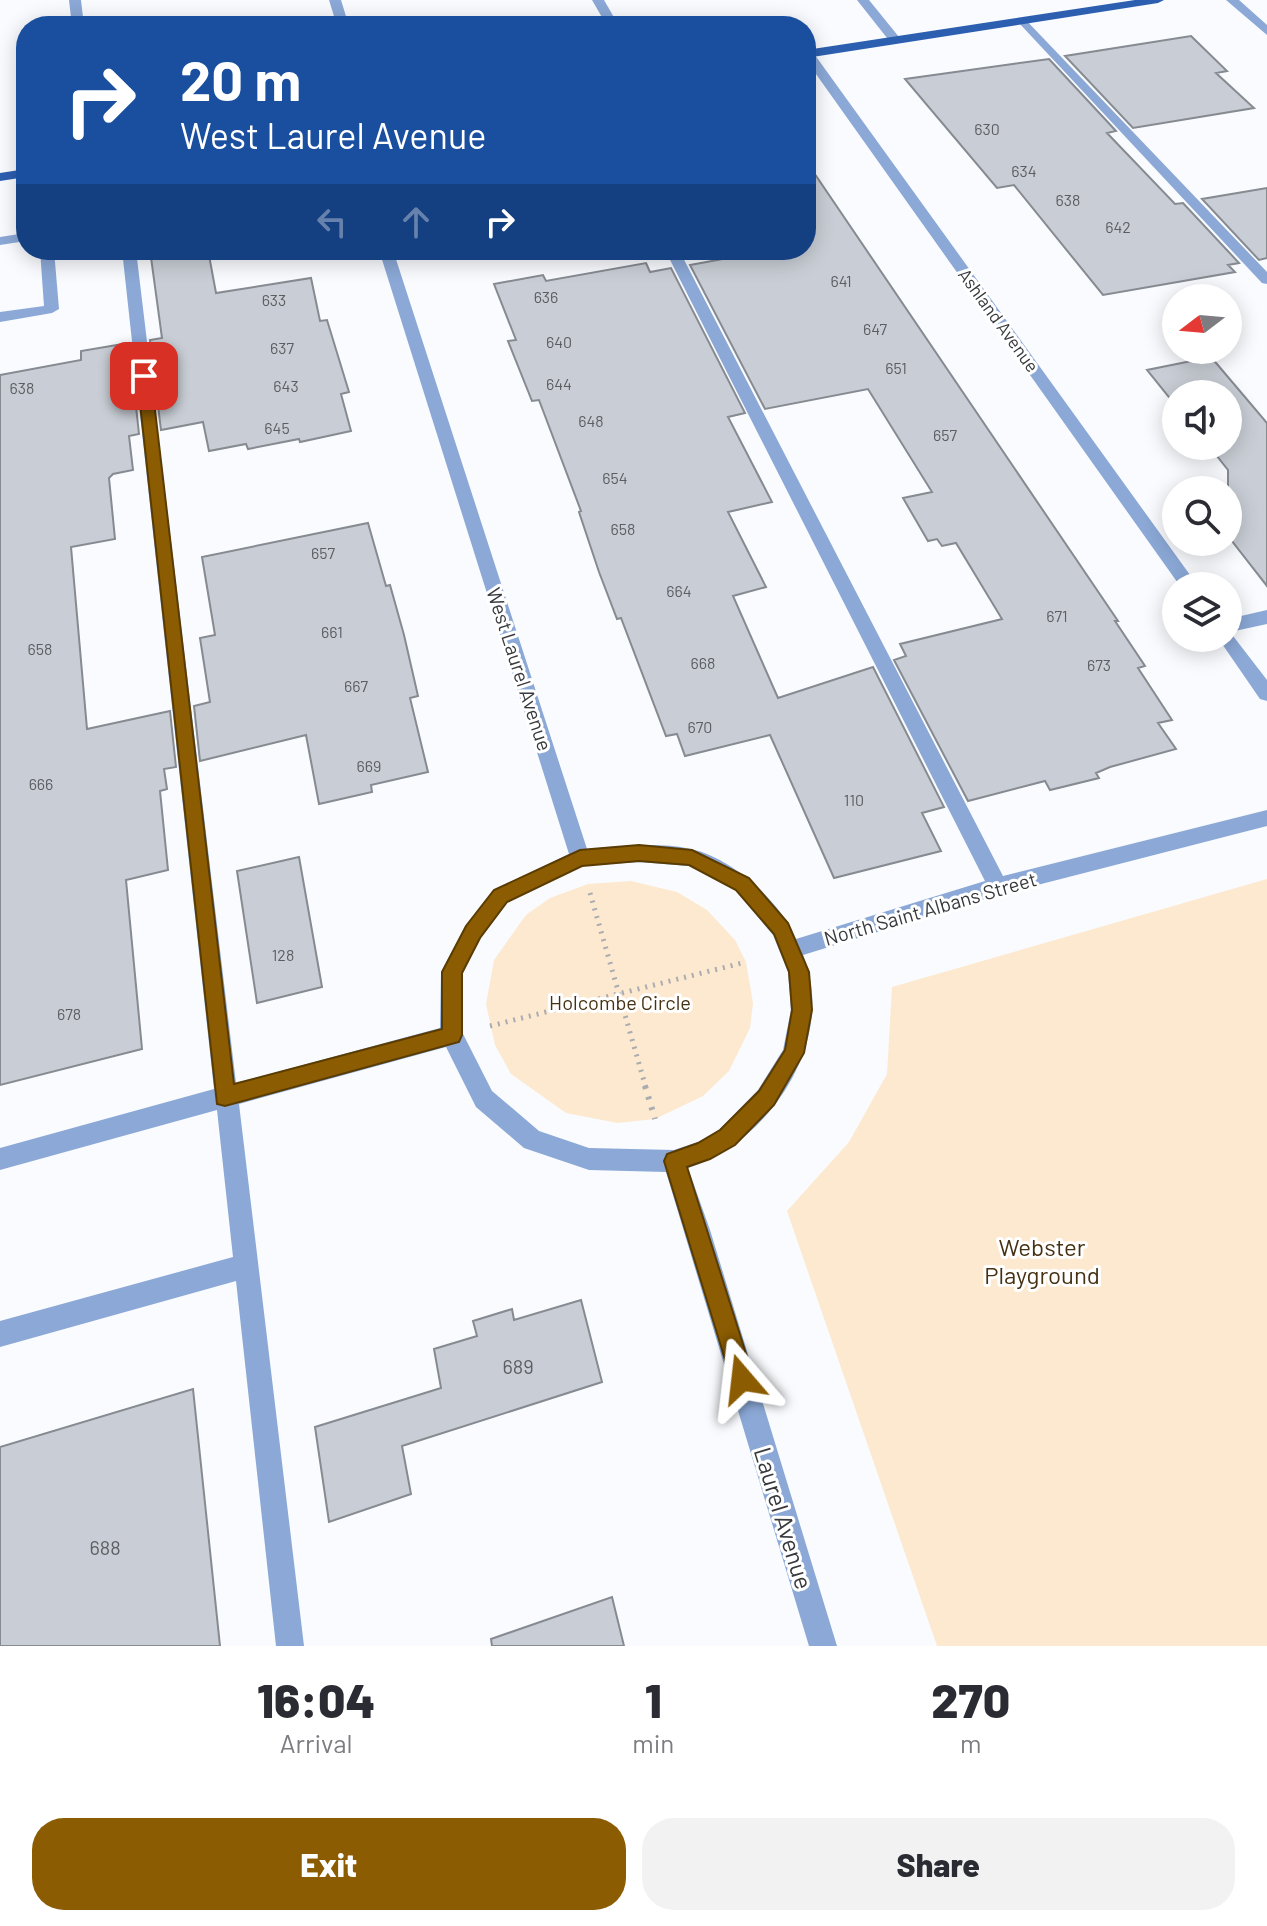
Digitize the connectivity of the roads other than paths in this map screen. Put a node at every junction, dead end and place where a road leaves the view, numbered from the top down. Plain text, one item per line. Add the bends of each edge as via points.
1 (863, 0) edge
2 (1158, 0) edge
3 (1232, 0) edge
4 (1132, 2) edge
5 (1023, 21) junction
6 (1267, 31) edge
7 (895, 40) junction
8 (816, 53) edge
9 (816, 67) edge
10 (48, 260) edge
11 (130, 260) edge
12 (389, 260) edge
13 (677, 260) edge
14 (1267, 280) edge
15 (0, 317) edge
16 (1179, 572) edge
17 (1267, 617) edge
18 (1242, 623) edge
19 (1237, 652) edge
20 (1267, 694) edge
21 (1267, 818) edge
22 (580, 858) junction
23 (998, 886) junction
24 (792, 949) junction
25 (452, 1035) junction
26 (225, 1097) junction
27 (0, 1159) edge
28 (674, 1161) junction
29 (245, 1266) junction
30 (0, 1334) edge
31 (290, 1646) edge
32 (823, 1646) edge

1 - 7 street
2 - 4 main road
3 - 6 street
4 - 5 main road
5 - 7 main road
5 - 14 street
7 - 8 main road
9 - 16 street, Ashland Avenue
10 - 15 street via 52,309
11 - 26 street
12 - 22 street, West Laurel Avenue
13 - 23 street
17 - 18 street
19 - 20 street
21 - 23 street, North Saint Albans Street
22 - 24 street via 639,853 692,858 742,884
22 - 25 street via 501,896 473,932 452,972
23 - 24 street, North Saint Albans Street
24 - 28 street via 802,1010 794,1053 766,1098 727,1138
25 - 26 street
25 - 28 street via 484,1099 532,1140 589,1159
26 - 27 street
26 - 29 street
28 - 32 street, Laurel Avenue
29 - 30 street
29 - 31 street

